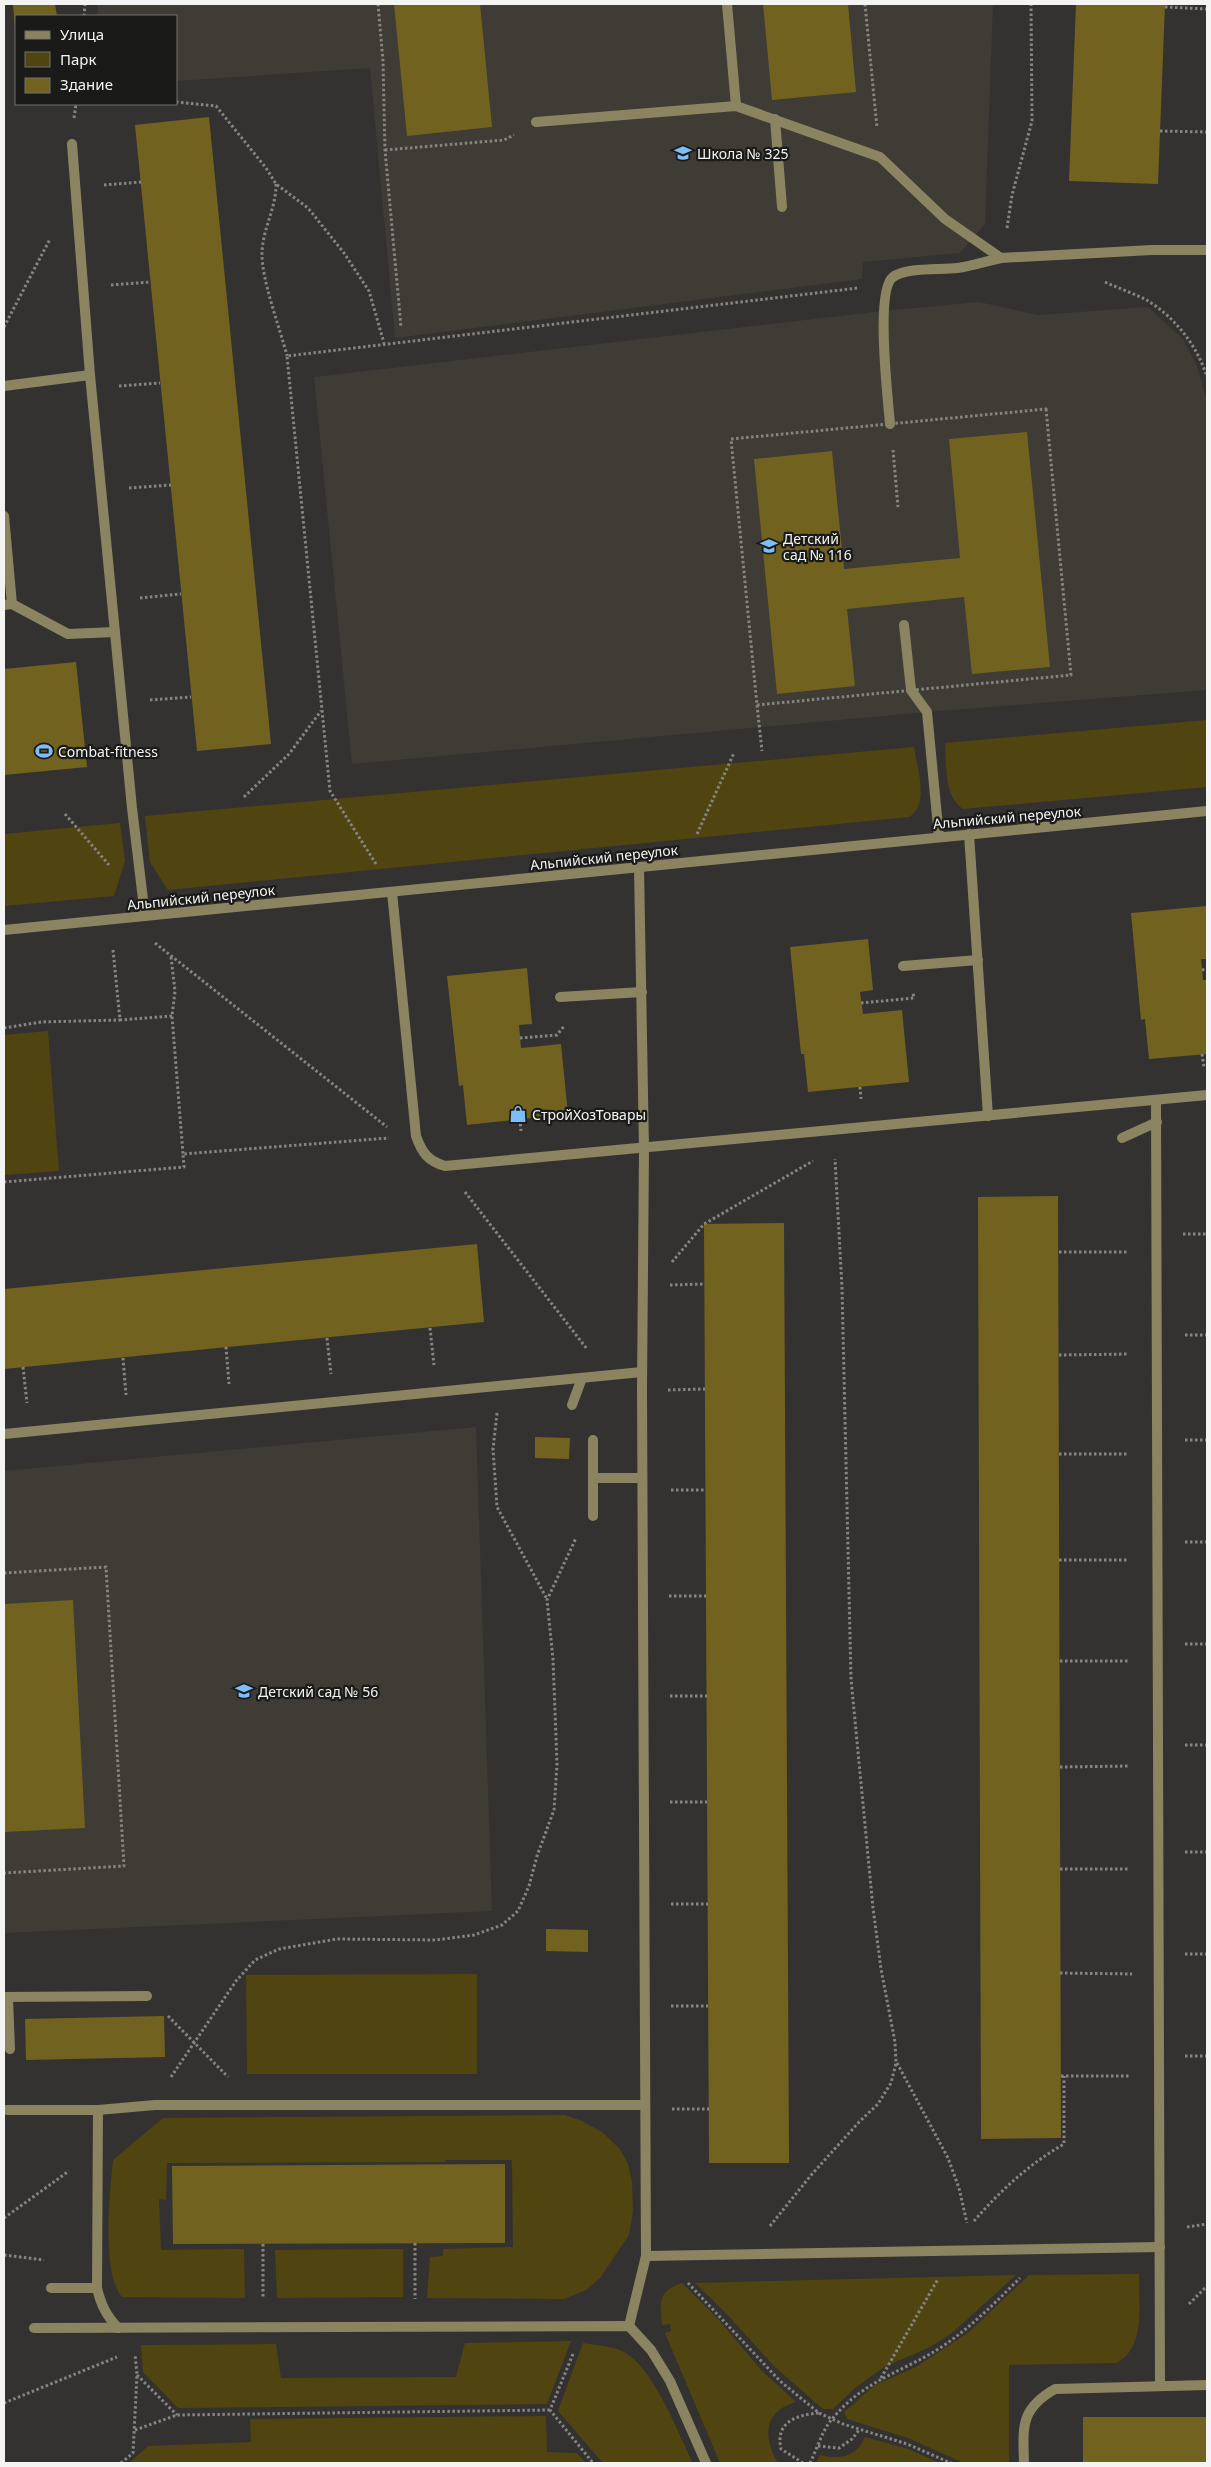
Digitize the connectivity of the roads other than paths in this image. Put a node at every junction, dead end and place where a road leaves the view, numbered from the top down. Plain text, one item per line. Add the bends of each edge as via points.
1 (727, 4) edge
2 (736, 106) junction
3 (775, 119) junction
4 (536, 122) road end
5 (72, 144) dead end
6 (782, 207) dead end
7 (1207, 250) edge
8 (1002, 258) junction
9 (90, 375) junction
10 (4, 386) edge
11 (890, 428) road end
12 (4, 516) edge
13 (8, 604) edge
14 (904, 625) dead end
15 (115, 632) junction
16 (1207, 811) edge
17 (969, 834) junction
18 (939, 837) junction
19 (639, 868) junction
20 (392, 892) junction
21 (145, 916) junction
22 (4, 930) edge
23 (978, 960) junction
24 (903, 966) dead end
25 (642, 992) junction
26 (560, 997) dead end
27 (1207, 1095) edge
28 (1156, 1100) junction
29 (988, 1116) junction
30 (1156, 1122) junction
31 (1122, 1138) dead end
32 (644, 1149) junction
33 (642, 1372) junction
34 (582, 1378) junction
35 (572, 1405) dead end
36 (4, 1434) edge
37 (594, 1440) dead end
38 (593, 1478) junction
39 (642, 1478) junction
40 (593, 1516) road end
41 (148, 1996) road end
42 (6, 1997) edge
43 (10, 2049) dead end
44 (645, 2107) junction
45 (7, 2110) dead end
46 (98, 2110) junction
47 (1160, 2247) junction
48 (646, 2256) junction
49 (51, 2288) dead end
50 (97, 2288) junction
51 (628, 2326) junction
52 (34, 2328) dead end
53 (118, 2328) junction
54 (1160, 2386) junction
55 (1207, 2386) edge
56 (706, 2463) edge
57 (1024, 2463) edge

1 - 2 street
2 - 3 street
2 - 4 street
3 - 6 street
3 - 8 street via 880,157 945,219
5 - 9 street
7 - 8 street
8 - 11 street via 958,268 907,272 893,277 886,285 883,311
9 - 10 street
9 - 15 street
12 - 13 street
13 - 15 street via 68,634
14 - 18 street via 911,690 927,712
15 - 21 street
16 - 17 street, Альпийский переулок
17 - 18 street, Альпийский переулок
17 - 23 street
18 - 19 street, Альпийский переулок
19 - 20 street, Альпийский переулок
19 - 25 street
20 - 21 street, Альпийский переулок
20 - 32 street via 416,1136 421,1152 433,1163 445,1166
21 - 22 street, Альпийский переулок
23 - 24 street
23 - 29 street
25 - 26 street
25 - 32 street
27 - 28 street
28 - 29 street
28 - 30 street
29 - 32 street
30 - 31 street
30 - 47 street
32 - 33 street
33 - 34 street
33 - 39 street
34 - 35 street
34 - 36 street
37 - 38 street
38 - 39 street
38 - 40 street
39 - 44 street
41 - 42 street
42 - 43 street
44 - 46 street via 250,2104 155,2105
44 - 48 street
45 - 46 street
46 - 50 street
47 - 48 street
47 - 54 street
48 - 51 street
49 - 50 street
50 - 53 street via 101,2305
51 - 53 street
51 - 56 street via 651,2350 670,2380
52 - 53 street
54 - 55 street
54 - 57 street via 1055,2389 1038,2398 1023,2430

